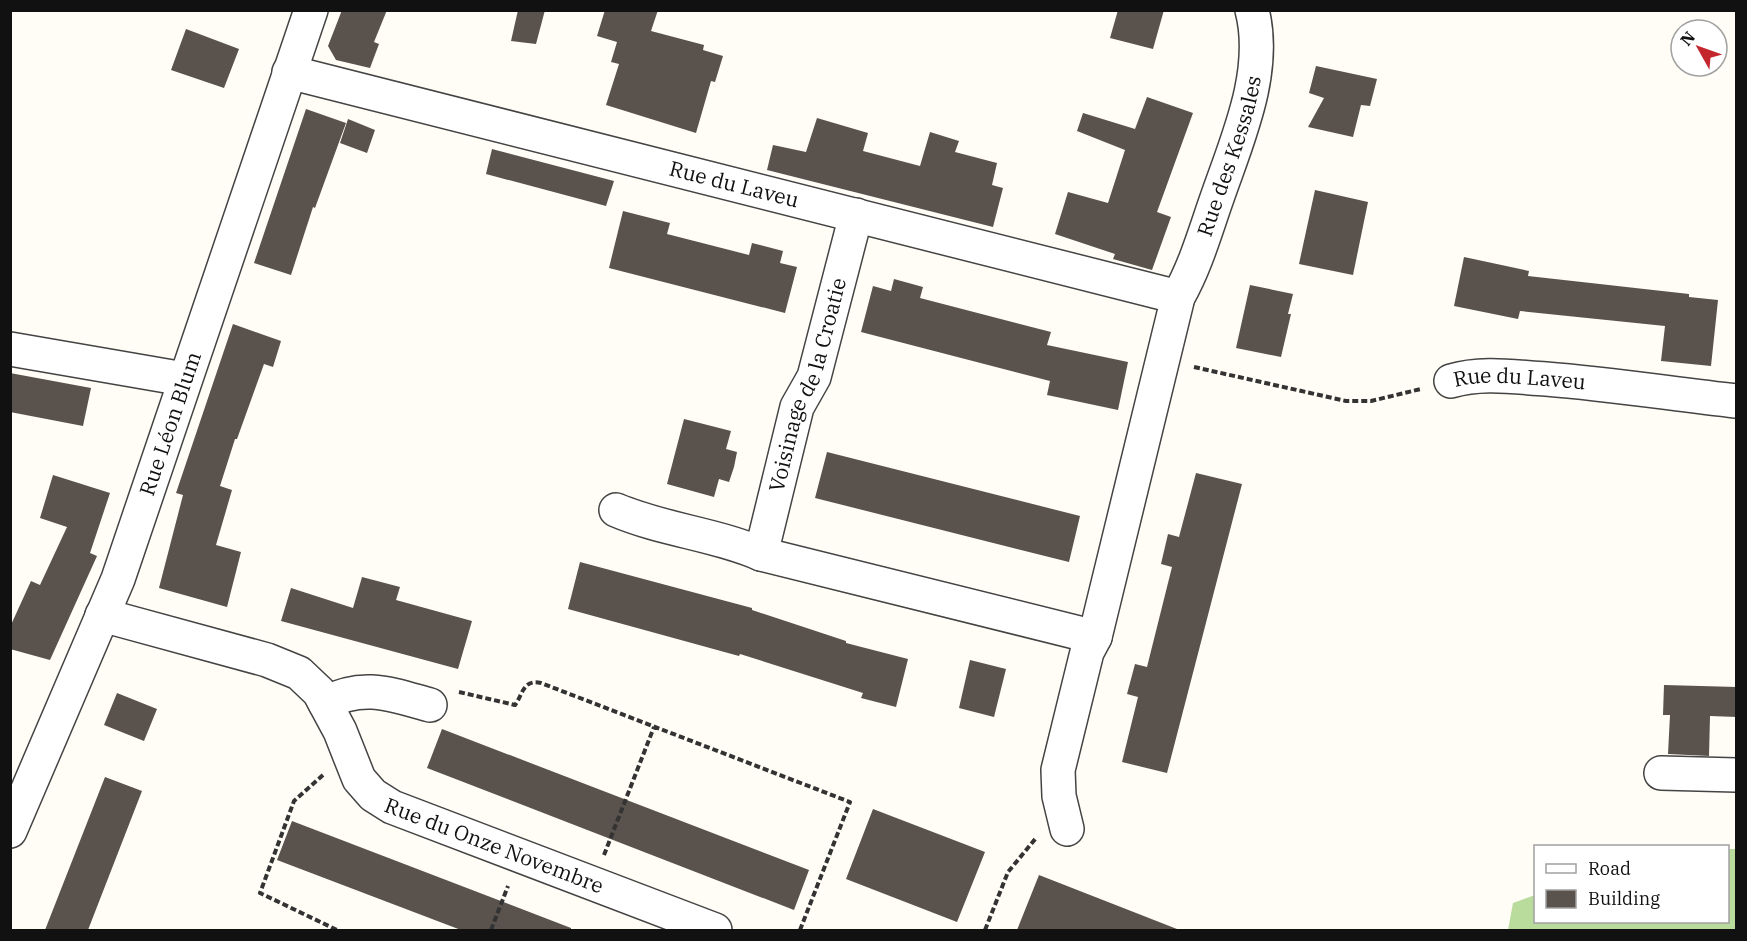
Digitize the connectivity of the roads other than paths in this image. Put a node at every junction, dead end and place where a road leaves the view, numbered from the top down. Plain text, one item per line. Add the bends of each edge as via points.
1 (311, 10) edge
2 (1252, 10) edge
3 (289, 72) junction
4 (856, 215) junction
5 (1178, 297) junction
6 (10, 349) edge
7 (184, 379) junction
8 (1450, 381) road end
9 (1737, 401) edge
10 (616, 510) dead end
11 (761, 554) junction
12 (102, 615) junction
13 (1095, 637) junction
14 (325, 703) junction
15 (430, 705) road end
16 (1661, 772) dead end
17 (1737, 775) edge
18 (1065, 821) road end
19 (10, 831) edge
20 (715, 930) edge

1 - 3 street, Rue Léon Blum
2 - 5 street, Rue des Kessales via 1257,45 1251,90 1195,266
3 - 4 street, Rue du Laveu
3 - 7 street, Rue Léon Blum
4 - 5 street, Rue du Laveu
4 - 11 street, Voisinage de la Croatie via 814,377 797,407
5 - 13 street
6 - 7 street
7 - 12 street, Rue Léon Blum via 136,527
8 - 9 street, Rue du Laveu via 1492,375 1609,384
10 - 11 street
11 - 13 street
12 - 14 street, Rue du Onze Novembre via 267,660 299,673
12 - 19 street, Rue Léon Blum
13 - 18 street via 1087,652 1058,770
14 - 15 street via 365,690
14 - 20 street, Rue du Onze Novembre via 359,779 373,795 392,807
16 - 17 street

